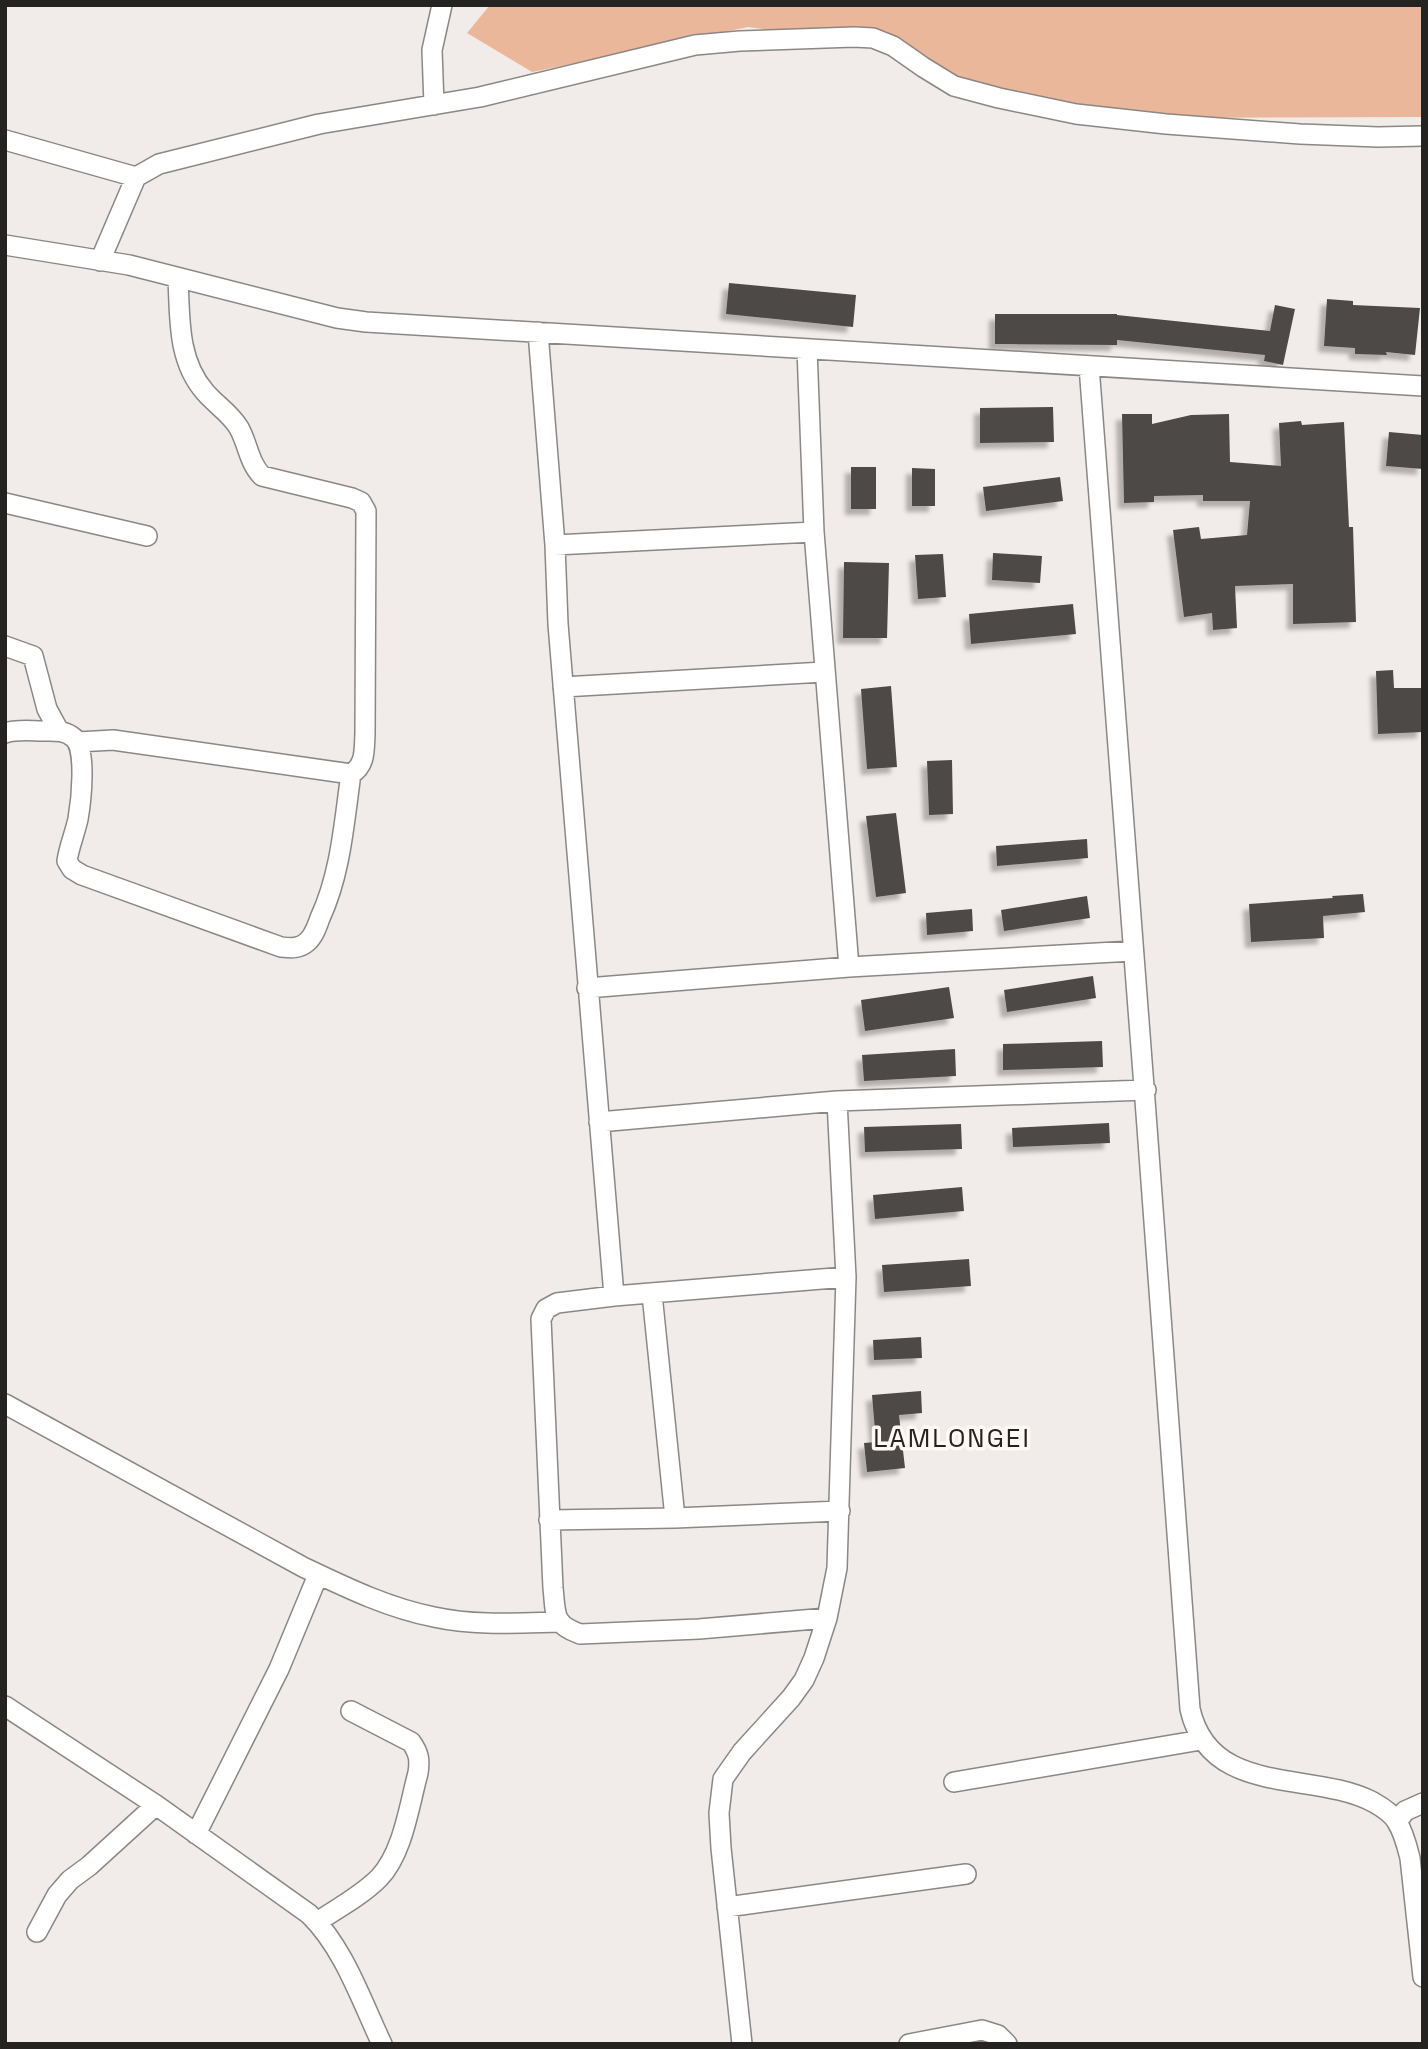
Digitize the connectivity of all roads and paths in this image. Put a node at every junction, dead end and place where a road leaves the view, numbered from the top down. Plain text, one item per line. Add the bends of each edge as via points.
1 (442, 5) edge
2 (434, 105) junction
3 (1423, 136) edge
4 (5, 140) edge
5 (136, 177) junction
6 (5, 245) edge
7 (100, 261) junction
8 (178, 278) junction
9 (538, 332) junction
10 (807, 349) junction
11 (1089, 366) junction
12 (1423, 386) edge
13 (5, 503) edge
14 (814, 532) junction
15 (147, 536) dead end
16 (555, 545) junction
17 (5, 646) edge
18 (824, 672) junction
19 (563, 687) junction
20 (59, 731) junction
21 (5, 733) edge
22 (78, 743) junction
23 (351, 774) junction
24 (1133, 951) junction
25 (849, 967) junction
26 (587, 988) junction
27 (1146, 1090) junction
28 (837, 1101) junction
29 (599, 1122) junction
30 (846, 1277) junction
31 (652, 1294) junction
32 (614, 1296) junction
33 (5, 1404) edge
34 (840, 1511) junction
35 (675, 1518) junction
36 (549, 1520) junction
37 (318, 1575) junction
38 (827, 1618) junction
39 (558, 1622) junction
40 (5, 1706) edge
41 (351, 1711) dead end
42 (1201, 1740) junction
43 (954, 1782) dead end
44 (1423, 1804) edge
45 (156, 1805) junction
46 (1397, 1822) junction
47 (196, 1834) junction
48 (966, 1874) dead end
49 (727, 1907) junction
50 (317, 1922) junction
51 (37, 1932) dead end
52 (1423, 1977) edge
53 (382, 2044) edge
54 (742, 2044) edge
55 (909, 2044) edge
56 (1007, 2044) edge

1 - 2 street via 432,50
2 - 3 street via 695,45 854,37 893,46 954,86 1076,114 1300,134
2 - 5 street via 319,124 159,164
4 - 5 street
5 - 7 street
6 - 7 street
7 - 8 street
8 - 9 street via 349,320
8 - 23 street via 181,337 193,376 238,425 254,468 262,476 352,498 366,511 365,734 362,762
9 - 10 street
9 - 16 street
10 - 11 street
10 - 14 street
11 - 12 street
11 - 24 street
13 - 15 street
14 - 16 street
14 - 18 street
16 - 19 street
17 - 20 street via 33,656 47,709
18 - 19 street
18 - 25 street
19 - 26 street
20 - 21 street
20 - 22 street
22 - 23 street via 113,740
22 - 23 street via 82,757 80,800 69,866 82,875 295,949 307,943 329,898
24 - 25 street
24 - 27 street
25 - 26 street
26 - 29 street
27 - 28 street
27 - 42 street via 1191,1709
28 - 29 street
28 - 30 street
29 - 32 street
30 - 31 street
30 - 34 street
31 - 32 street
31 - 35 street
32 - 36 street via 557,1303 545,1309 541,1319
33 - 37 street
34 - 35 street
34 - 38 street via 837,1568
35 - 36 street
36 - 39 street
37 - 39 street via 387,1604 435,1617 491,1624
37 - 47 street via 279,1669
38 - 39 street via 579,1634
38 - 49 street via 804,1680 723,1779 719,1813
40 - 45 street
41 - 50 street via 411,1742 420,1761 398,1849 390,1863 367,1888
42 - 43 street
42 - 46 street via 1237,1768 1260,1777 1349,1792 1385,1810
44 - 46 street via 1405,1811
45 - 47 street
45 - 51 street via 70,1880
46 - 52 street via 1410,1858
47 - 50 street
48 - 49 street
49 - 54 street
50 - 53 street via 341,1956
55 - 56 street via 982,2030

